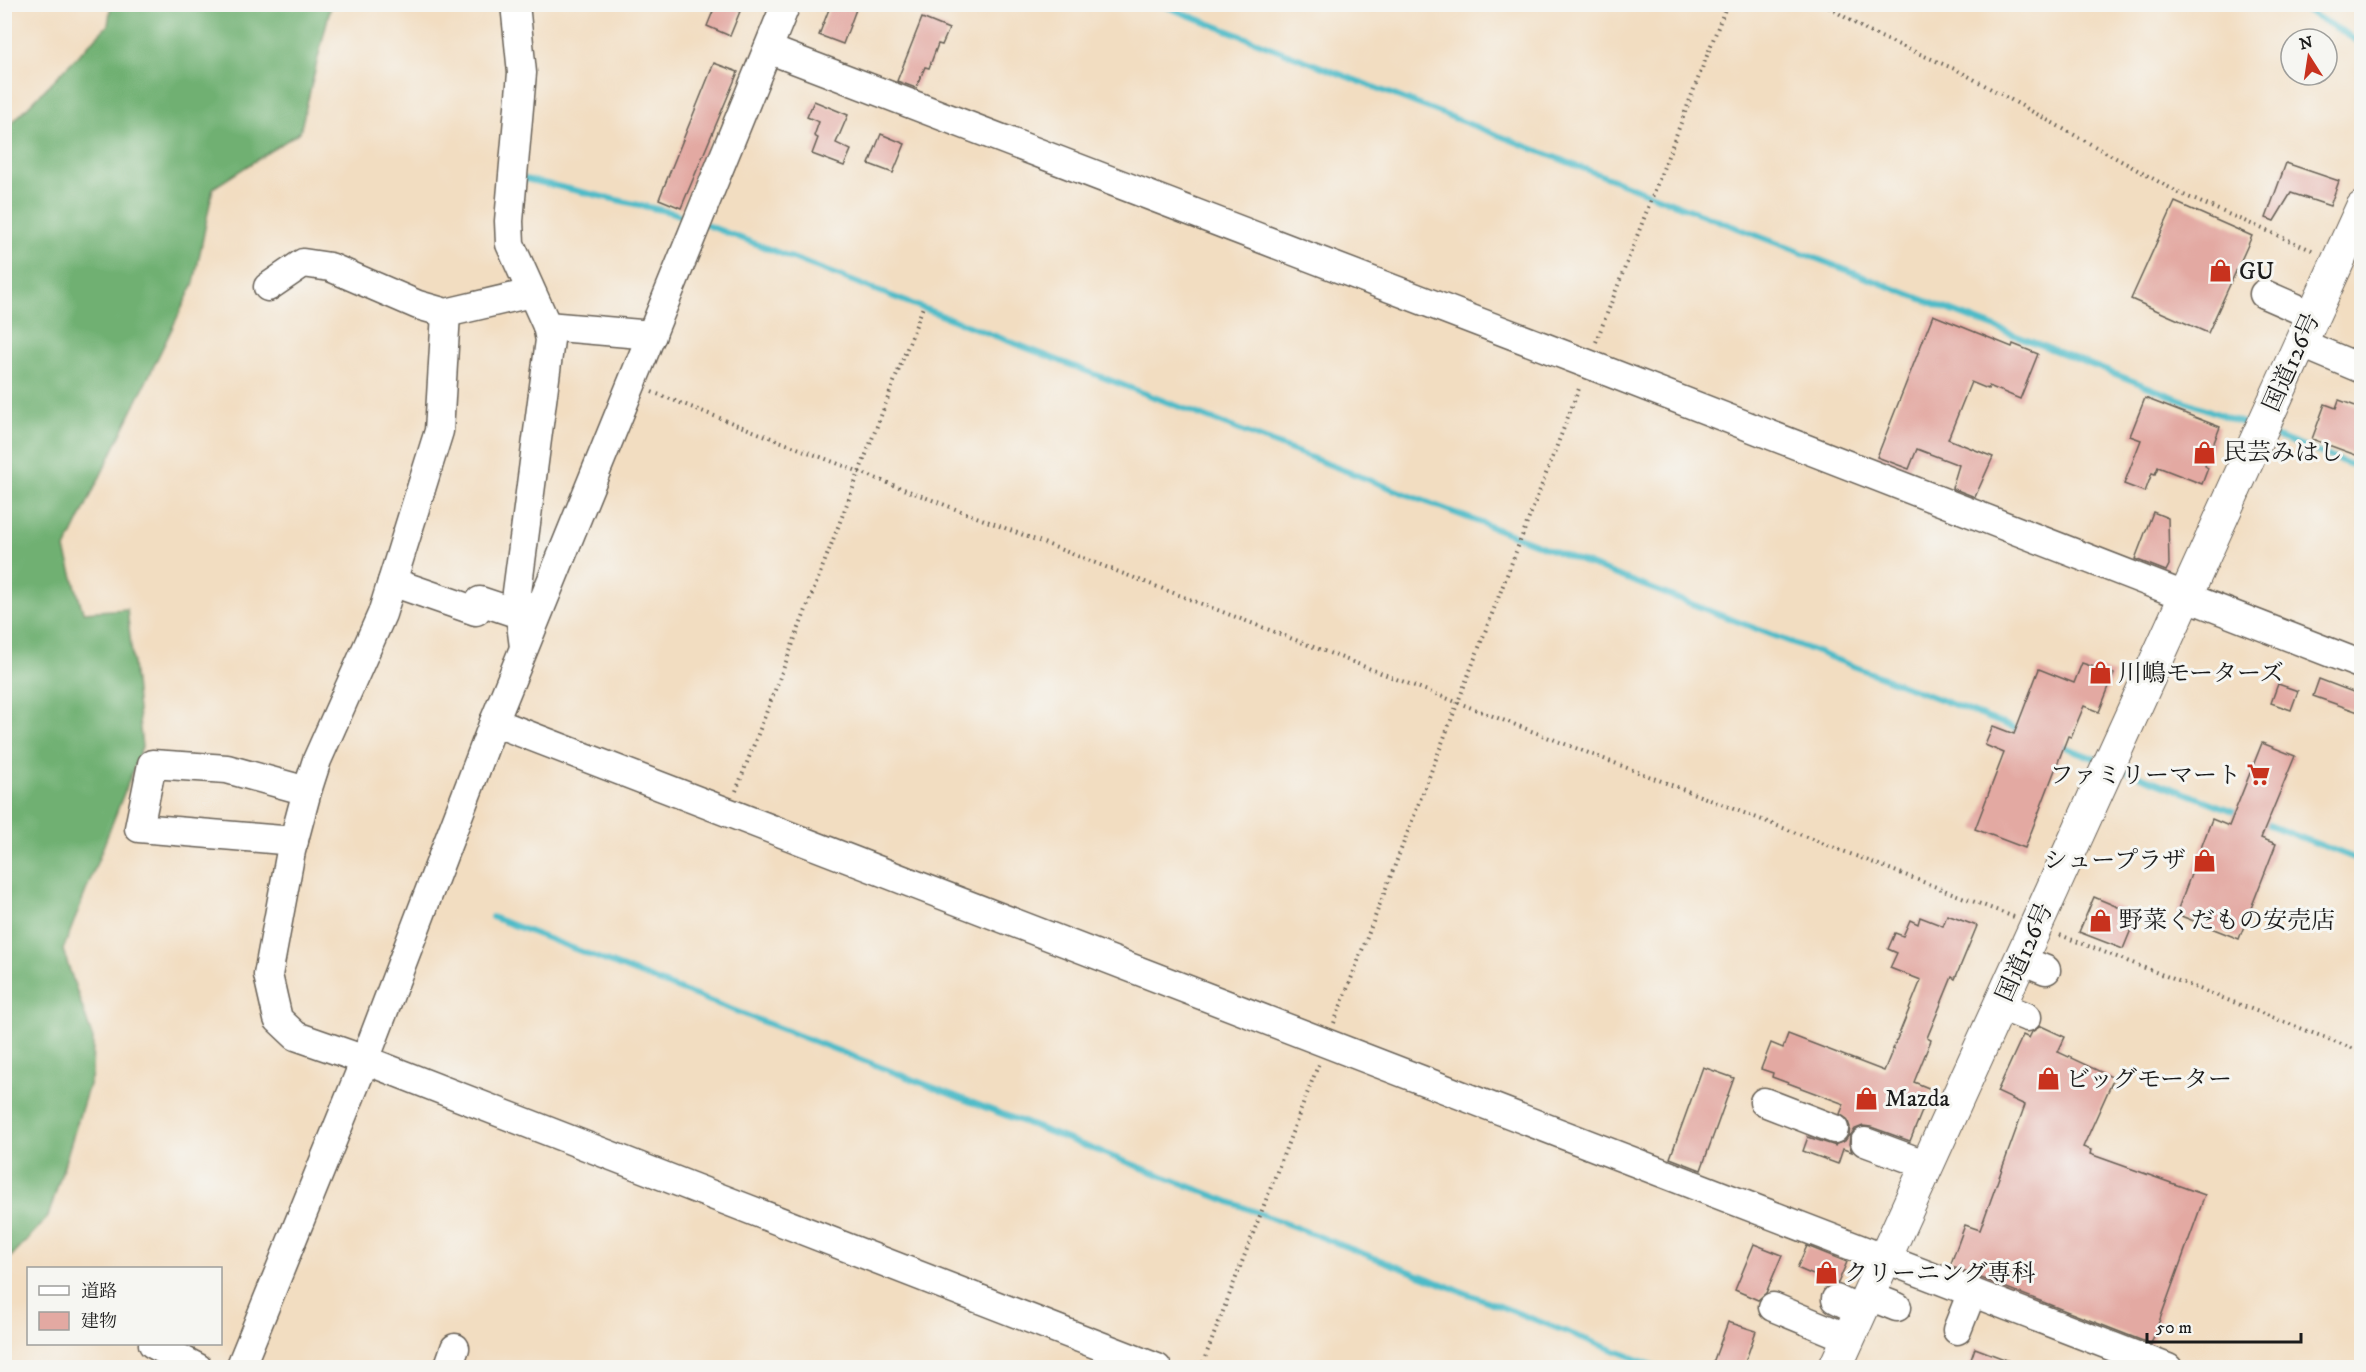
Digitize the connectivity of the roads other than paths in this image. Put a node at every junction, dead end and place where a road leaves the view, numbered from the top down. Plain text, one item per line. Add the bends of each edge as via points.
1 (515, 4) edge
2 (786, 4) edge
3 (768, 49) junction
4 (2361, 208) edge
5 (268, 287) dead end
6 (531, 293) junction
7 (2264, 294) dead end
8 (446, 313) junction
9 (547, 326) junction
10 (2306, 329) junction
11 (652, 335) junction
12 (2361, 369) edge
13 (392, 582) junction
14 (2186, 598) junction
15 (519, 614) junction
16 (524, 649) junction
17 (2361, 665) edge
18 (494, 722) junction
19 (307, 791) junction
20 (294, 842) junction
21 (365, 1060) junction
22 (1764, 1102) dead end
23 (1834, 1130) dead end
24 (1865, 1142) dead end
25 (1927, 1165) junction
26 (1884, 1258) junction
27 (1972, 1292) junction
28 (1897, 1306) dead end
29 (1773, 1307) dead end
30 (1853, 1310) junction
31 (1957, 1330) dead end
32 (155, 1345) edge
33 (198, 1368) edge
34 (240, 1368) edge
35 (1156, 1368) edge
36 (1835, 1368) edge
37 (2168, 1368) edge

1 - 6 street via 522,73 510,244
2 - 3 street
3 - 11 street
3 - 14 street
4 - 10 highway, 国道126号
5 - 8 street via 303,263 330,267
6 - 8 street
6 - 9 street
7 - 10 street
8 - 13 street via 440,431
9 - 11 street
9 - 15 street via 550,340 517,592
10 - 12 street
10 - 14 highway, 国道126号
11 - 16 street
13 - 15 street via 476,611 480,601
13 - 19 street
14 - 17 street
14 - 25 highway, 国道126号 via 2036,926 2034,965 2013,1011
15 - 16 street
16 - 18 street
18 - 21 street
18 - 26 street
19 - 20 street
19 - 20 street via 227,769 152,764 139,828
20 - 21 street via 268,975 278,1019 296,1036
21 - 34 street
21 - 35 street
22 - 23 street
24 - 25 street
25 - 26 highway, 国道126号
26 - 27 street
26 - 30 highway, 国道126号
27 - 31 street
27 - 37 street
28 - 30 street
29 - 30 street
30 - 36 highway, 国道126号
32 - 33 street

